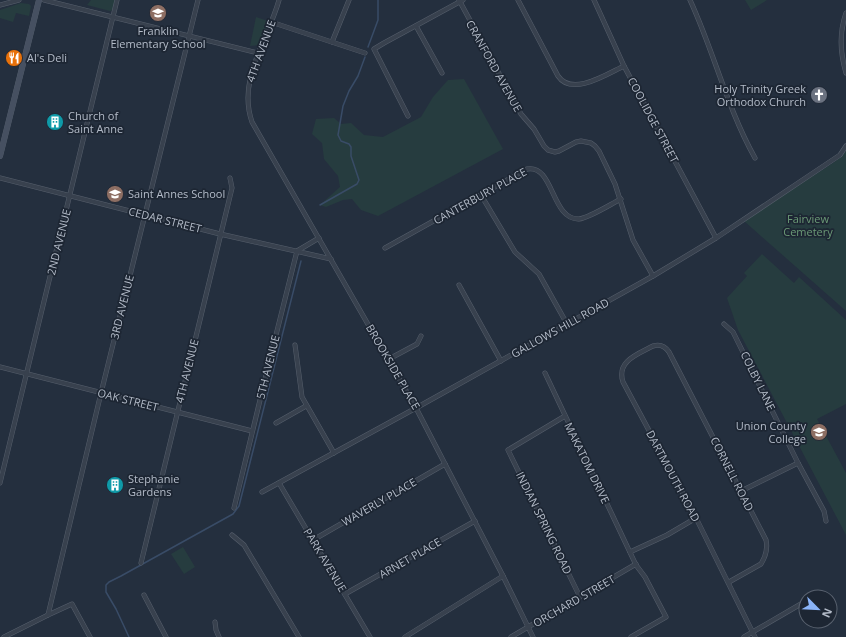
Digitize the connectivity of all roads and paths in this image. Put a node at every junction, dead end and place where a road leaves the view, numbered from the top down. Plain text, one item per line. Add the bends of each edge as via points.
1 (19, 0) edge
2 (39, 0) edge
3 (44, 0) edge
4 (117, 0) edge
5 (198, 0) edge
6 (279, 0) edge
7 (349, 0) edge
8 (518, 0) edge
9 (594, 0) edge
10 (690, 0) edge
11 (460, 1) edge
12 (0, 5) edge
13 (846, 13) edge
14 (113, 18) junction
15 (271, 22) junction
16 (416, 26) junction
17 (189, 37) junction
18 (332, 42) junction
19 (258, 53) junction
20 (365, 53) dead end
21 (624, 66) junction
22 (442, 73) dead end
23 (846, 73) edge
24 (247, 102) joint
25 (408, 116) dead end
26 (846, 146) edge
27 (0, 156) edge
28 (755, 158) dead end
29 (0, 178) edge
30 (230, 178) dead end
31 (481, 195) junction
32 (70, 197) junction
33 (621, 199) junction
34 (145, 215) junction
35 (220, 234) junction
36 (319, 238) junction
37 (716, 238) junction
38 (385, 248) dead end
39 (297, 251) junction
40 (331, 259) junction
41 (653, 276) junction
42 (459, 285) dead end
43 (567, 324) junction
44 (724, 324) dead end
45 (421, 336) dead end
46 (295, 345) dead end
47 (670, 354) joint
48 (389, 359) junction
49 (501, 361) junction
50 (0, 366) edge
51 (27, 373) junction
52 (545, 373) dead end
53 (101, 393) junction
54 (306, 406) junction
55 (416, 408) junction
56 (177, 412) junction
57 (565, 416) junction
58 (276, 423) dead end
59 (252, 431) junction
60 (334, 453) junction
61 (798, 463) junction
62 (445, 464) junction
63 (0, 483) edge
64 (279, 483) junction
65 (741, 491) junction
66 (262, 492) dead end
67 (234, 508) dead end
68 (696, 518) junction
69 (475, 521) junction
70 (826, 521) dead end
71 (232, 535) dead end
72 (313, 540) junction
73 (630, 552) junction
74 (141, 563) dead end
75 (636, 564) junction
76 (503, 576) junction
77 (729, 582) junction
78 (345, 594) junction
79 (144, 595) dead end
80 (580, 597) junction
81 (798, 606) edge
82 (48, 615) junction
83 (215, 622) dead end
84 (528, 627) junction
85 (752, 632) junction
86 (4, 637) edge
87 (90, 637) edge
88 (166, 637) edge
89 (219, 637) edge
90 (299, 637) edge
91 (370, 637) edge
92 (405, 637) edge
93 (511, 637) edge
94 (533, 637) edge
95 (631, 637) edge
96 (744, 637) edge
97 (755, 637) edge

1 - 12 street
2 - 27 main road
3 - 14 street
4 - 14 street, 2ND AVENUE
5 - 17 street, 3RD AVENUE
6 - 15 street, 4TH AVENUE
7 - 18 street
8 - 21 street via 558,76 564,82 574,86 595,80
9 - 21 street, COOLIDGE STREET
10 - 28 street via 737,123
11 - 16 street
11 - 33 street, CRANFORD AVENUE via 521,114 544,146 555,152 576,142 591,143 599,151
13 - 23 street via 841,46
14 - 17 street
14 - 32 street, 2ND AVENUE
15 - 18 street
15 - 19 street, 4TH AVENUE
16 - 22 street
16 - 25 street via 374,49
17 - 19 street
17 - 34 street, 3RD AVENUE
18 - 20 street
19 - 24 street, 4TH AVENUE via 249,82
21 - 37 street, COOLIDGE STREET
24 - 36 street, BROOKSIDE PLACE via 255,128
26 - 37 street, GALLOWS HILL ROAD via 840,155
29 - 32 street, CEDAR STREET
30 - 35 street, 4TH AVENUE via 232,188
31 - 33 street, CANTERBURY PLACE via 531,168 541,172 563,211 573,218 585,218
31 - 38 street, CANTERBURY PLACE
31 - 43 street via 515,252 539,274
32 - 34 street, CEDAR STREET
32 - 51 street, 2ND AVENUE
33 - 41 street via 633,240
34 - 35 street, CEDAR STREET
34 - 53 street, 3RD AVENUE
35 - 39 street, CEDAR STREET
35 - 56 street, 4TH AVENUE
36 - 39 street
36 - 40 street, BROOKSIDE PLACE
37 - 41 street, GALLOWS HILL ROAD
39 - 40 street, CEDAR STREET
39 - 59 street, 5TH AVENUE
40 - 48 street, BROOKSIDE PLACE
41 - 43 street, GALLOWS HILL ROAD
42 - 49 street
43 - 49 street, GALLOWS HILL ROAD
44 - 61 street, COLBY LANE via 733,332
45 - 48 street via 417,344
46 - 54 street via 300,387
47 - 65 street, CORNELL ROAD
47 - 68 street, DARTMOUTH ROAD via 664,346 653,346 625,363 622,378
48 - 55 street, BROOKSIDE PLACE
49 - 55 street, GALLOWS HILL ROAD
50 - 51 street, OAK STREET
51 - 53 street, OAK STREET
51 - 63 street, 2ND AVENUE
52 - 57 street, MAKATOM DRIVE
53 - 56 street, OAK STREET
53 - 82 street, 3RD AVENUE
54 - 58 street
54 - 60 street
55 - 60 street, GALLOWS HILL ROAD
55 - 62 street, BROOKSIDE PLACE
56 - 59 street, OAK STREET
56 - 74 street, 4TH AVENUE
57 - 73 street, MAKATOM DRIVE
57 - 80 street, INDIAN SPRING ROAD via 508,450
59 - 67 street, 5TH AVENUE
60 - 64 street, GALLOWS HILL ROAD
61 - 65 street
61 - 70 street, COLBY LANE via 824,511
62 - 69 street, BROOKSIDE PLACE
62 - 72 street, WAVERLY PLACE
64 - 66 street, GALLOWS HILL ROAD
64 - 72 street, PARK AVENUE
65 - 77 street, CORNELL ROAD via 766,540 767,550 764,560 757,567
68 - 73 street
68 - 77 street, DARTMOUTH ROAD
69 - 76 street, BROOKSIDE PLACE
69 - 78 street, ARNET PLACE
71 - 90 street via 244,545
72 - 78 street, PARK AVENUE
73 - 75 street, MAKATOM DRIVE
75 - 80 street, ORCHARD STREET
75 - 95 street via 666,617
76 - 84 street, BROOKSIDE PLACE
76 - 92 street
77 - 85 street, DARTMOUTH ROAD
78 - 91 street, PARK AVENUE
79 - 88 street
80 - 84 street, ORCHARD STREET
81 - 85 street
82 - 86 street
82 - 87 street via 72,604
83 - 89 street
84 - 93 street, ORCHARD STREET
84 - 94 street, BROOKSIDE PLACE
85 - 96 street
85 - 97 street, DARTMOUTH ROAD

